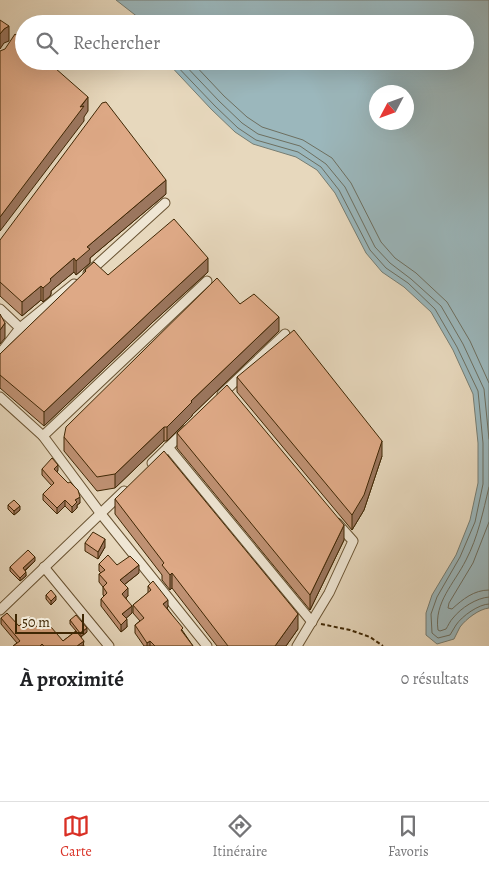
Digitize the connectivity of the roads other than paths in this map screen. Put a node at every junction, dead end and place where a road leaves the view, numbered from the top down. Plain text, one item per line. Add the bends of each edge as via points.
1 (165, 203) dead end
2 (207, 281) dead end
3 (0, 309) edge
4 (20, 328) junction
5 (284, 334) dead end
6 (0, 354) edge
7 (0, 396) edge
8 (214, 403) edge
9 (194, 422) edge
10 (43, 436) junction
11 (168, 447) junction
12 (148, 467) edge
13 (128, 487) edge
14 (101, 514) junction
15 (331, 515) edge
16 (44, 567) junction
17 (0, 610) edge
18 (312, 622) junction
19 (109, 646) edge
20 (207, 646) edge
21 (296, 646) edge

1 - 4 street via 87,274
2 - 10 street
3 - 4 street
4 - 6 street
5 - 8 street via 230,394
7 - 10 street
9 - 11 street
10 - 14 street
11 - 12 street
11 - 18 street
13 - 14 street
14 - 16 street
14 - 20 street
15 - 18 street via 353,541
16 - 17 street
16 - 19 street
18 - 21 street

